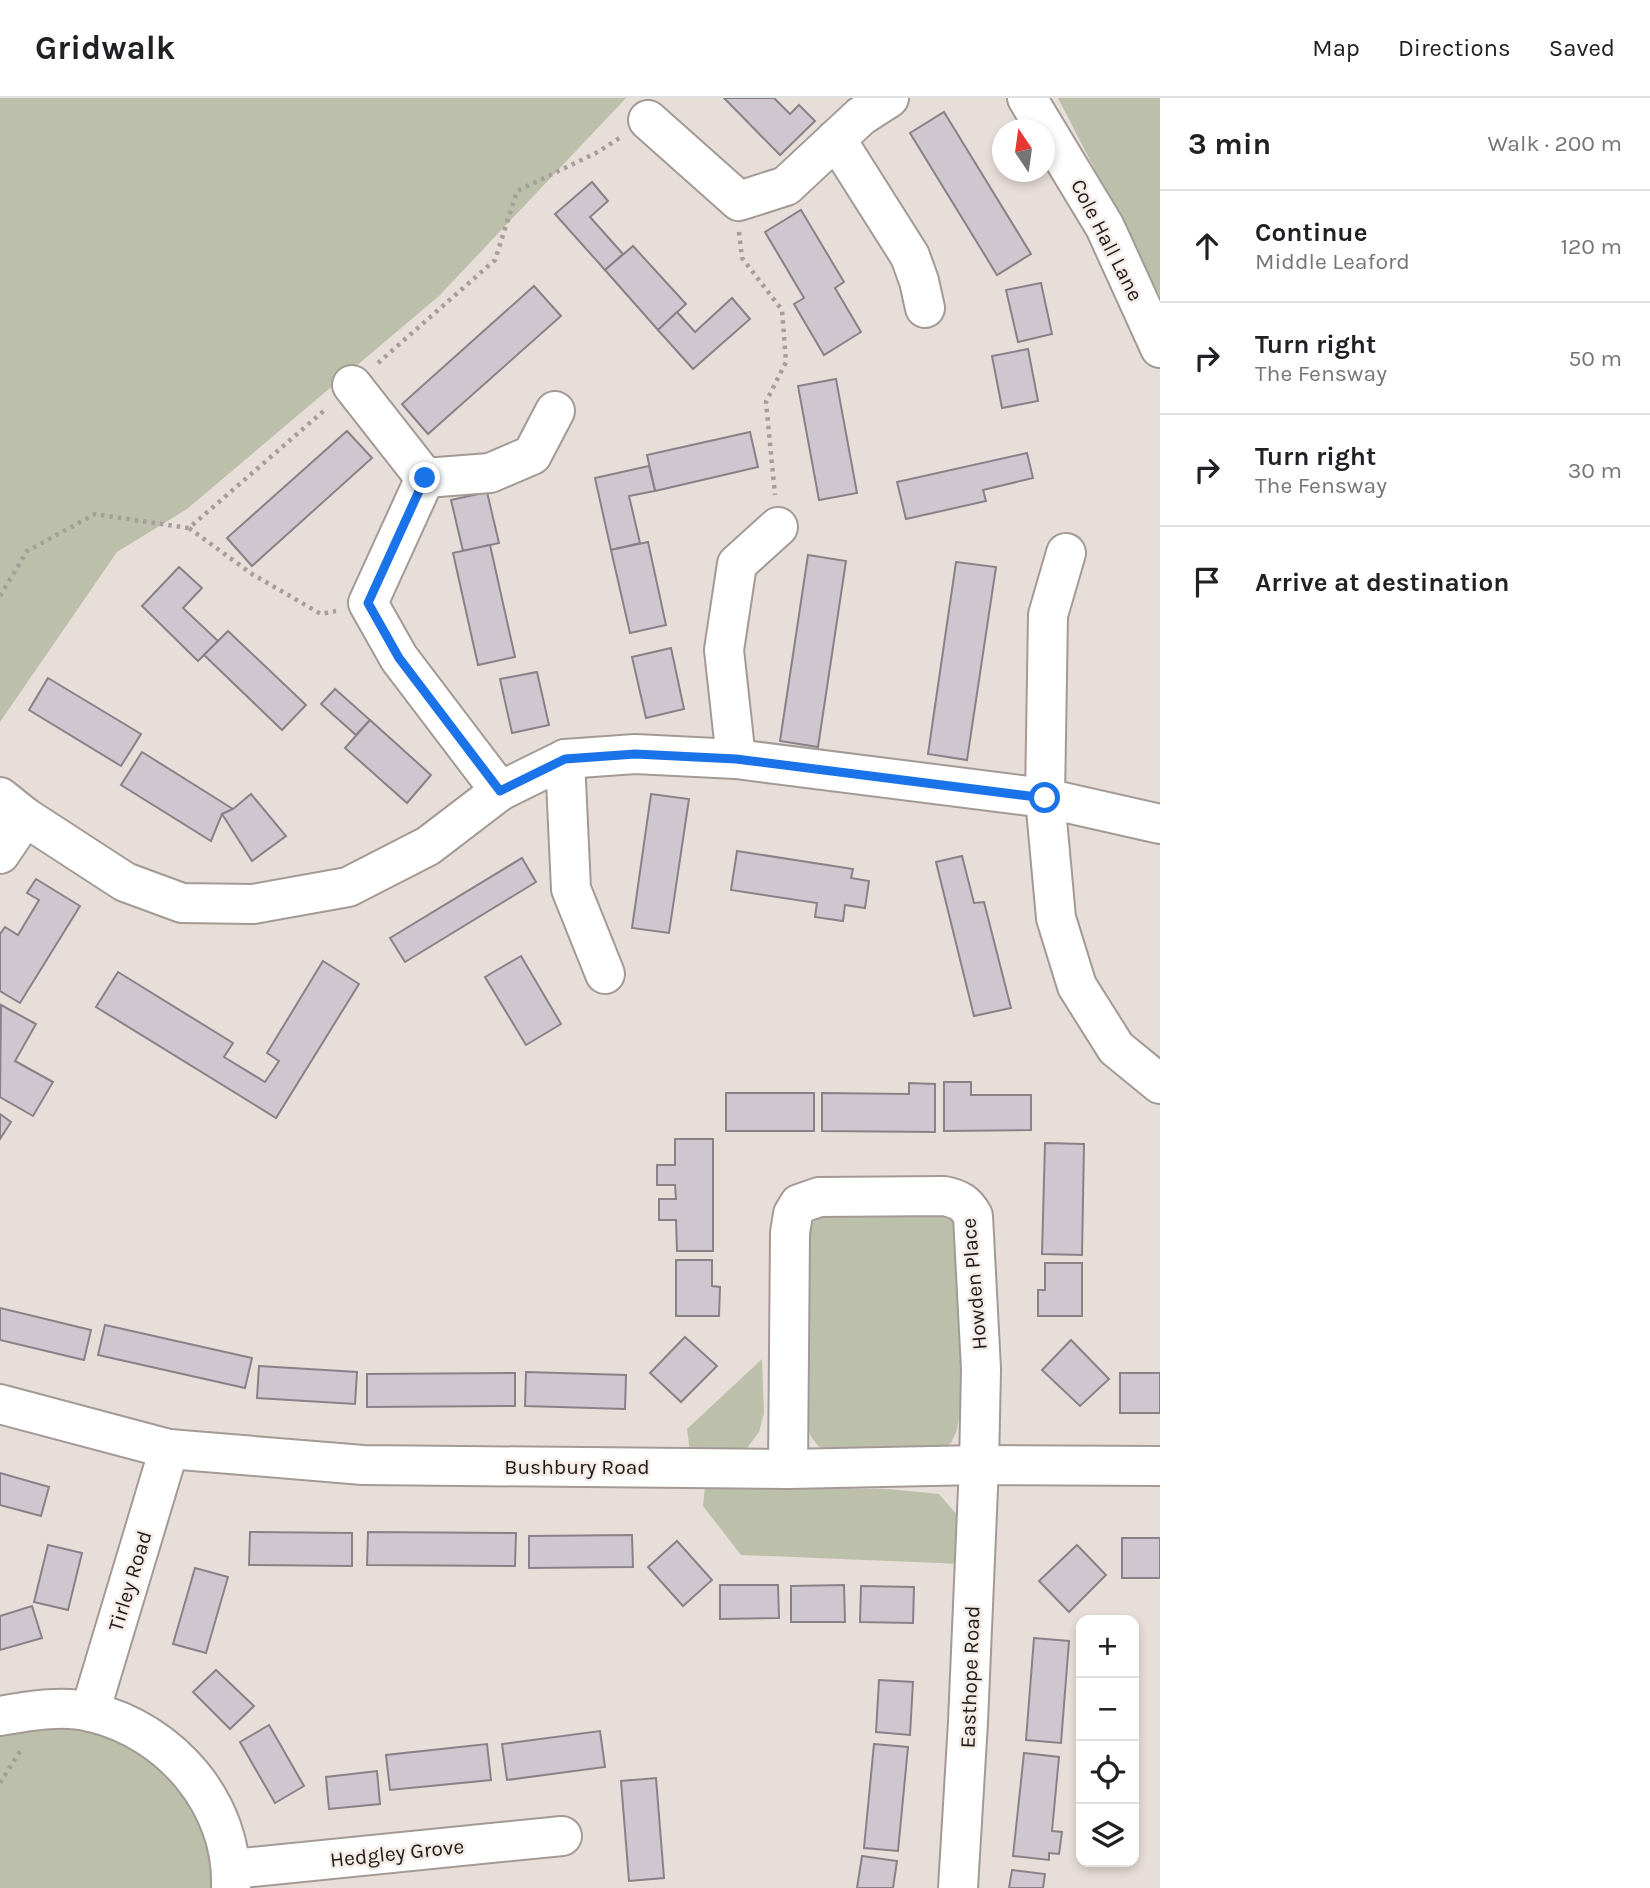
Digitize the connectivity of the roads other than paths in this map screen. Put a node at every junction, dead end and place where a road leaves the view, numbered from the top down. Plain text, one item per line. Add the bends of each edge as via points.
1 (889, 98) edge
2 (1027, 98) edge
3 (648, 120) dead end
4 (836, 139) junction
5 (925, 308) dead end
6 (1160, 348) edge
7 (352, 385) dead end
8 (555, 411) dead end
9 (425, 478) junction
10 (778, 527) road end
11 (1066, 553) dead end
12 (565, 759) junction
13 (736, 759) junction
14 (500, 791) junction
15 (1045, 798) junction
16 (13, 807) edge
17 (1160, 824) edge
18 (0, 854) edge
19 (605, 974) dead end
20 (1160, 1084) edge
21 (0, 1404) edge
22 (169, 1449) junction
23 (979, 1465) junction
24 (1160, 1466) edge
25 (788, 1469) junction
26 (90, 1712) junction
27 (0, 1716) edge
28 (562, 1836) dead end
29 (232, 1879) edge
30 (958, 1888) edge

1 - 4 street via 860,116
2 - 6 street, Cole Hall Lane via 1105,227
3 - 4 street via 739,201 786,186
4 - 5 street via 910,256
7 - 9 street
8 - 9 street via 532,455 490,473
9 - 14 street via 368,603 399,658
10 - 13 street via 737,564 724,650
11 - 15 street via 1048,615
12 - 13 street via 635,754
12 - 14 street
12 - 19 street via 571,889
13 - 15 street
14 - 16 street via 428,846 348,887 253,904 182,903 125,882
15 - 17 street
15 - 20 street via 1056,918 1077,986 1116,1048
16 - 18 street
21 - 22 street, Bushbury Road
22 - 25 street, Bushbury Road via 363,1465
22 - 26 street, Tirley Road
23 - 24 street, Bushbury Road
23 - 25 street, Bushbury Road
23 - 25 street, Howden Place via 980,1341 973,1216 958,1199 944,1196 819,1197 799,1204 790,1233
23 - 30 street, Easthope Road
26 - 27 street via 46,1708
26 - 29 street via 133,1727 170,1752 201,1785 222,1825
28 - 29 street, Hedgley Grove

